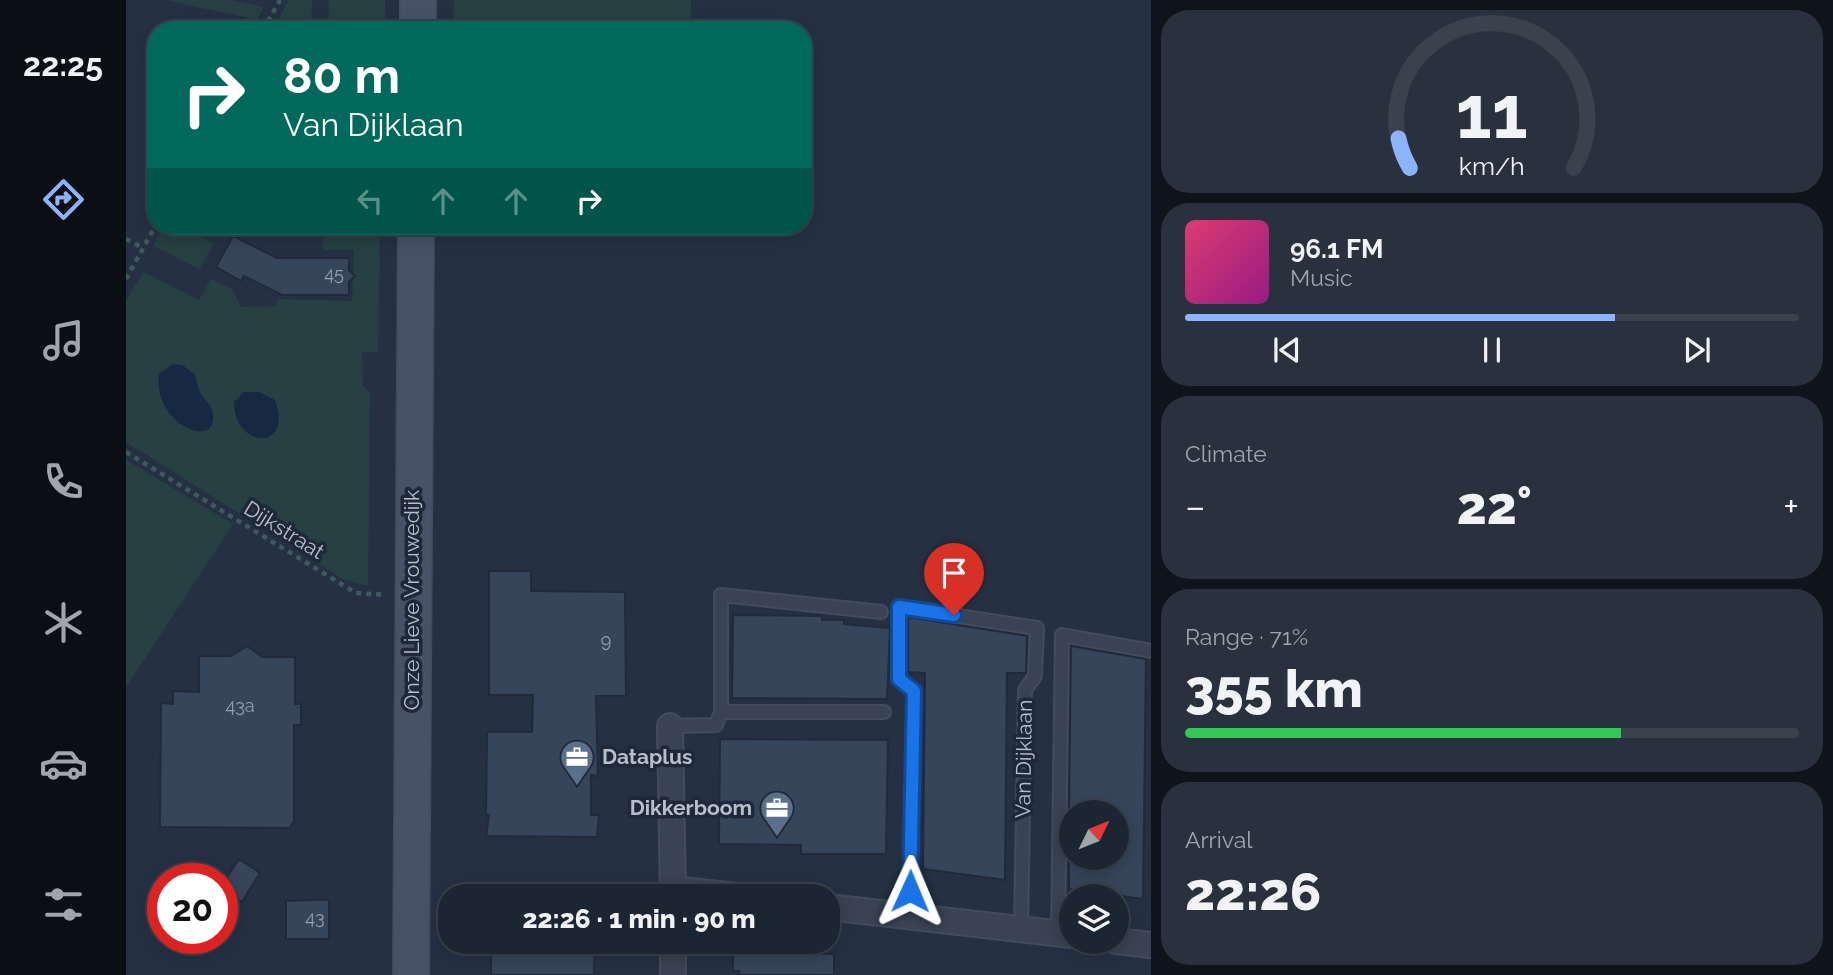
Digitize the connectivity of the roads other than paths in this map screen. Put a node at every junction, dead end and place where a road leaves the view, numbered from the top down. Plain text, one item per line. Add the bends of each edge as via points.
1 (418, 0) edge
2 (418, 21) edge
3 (416, 235) edge
4 (881, 612) dead end
5 (1150, 651) edge
6 (720, 712) junction
7 (884, 712) dead end
8 (670, 726) joint
9 (673, 884) edge
10 (1064, 884) edge
11 (840, 908) edge
12 (910, 916) junction
13 (1021, 929) junction
14 (1059, 934) edge
15 (1129, 943) edge
16 (1150, 945) edge
17 (673, 954) edge
18 (411, 975) edge
19 (673, 975) edge

1 - 2 main road
3 - 18 main road, Onze Lieve Vrouwedijk
4 - 6 lane via 721,596
5 - 10 lane, Van Dijklaan via 1062,635
6 - 7 lane
6 - 8 lane via 716,725
8 - 9 street
11 - 12 street, Van Dijklaan
12 - 13 street, Van Dijklaan
12 - 13 lane, Van Dijklaan via 914,691 899,679 899,607 1037,628 1035,676 1025,690
13 - 14 street, Van Dijklaan
15 - 16 street
17 - 19 street

